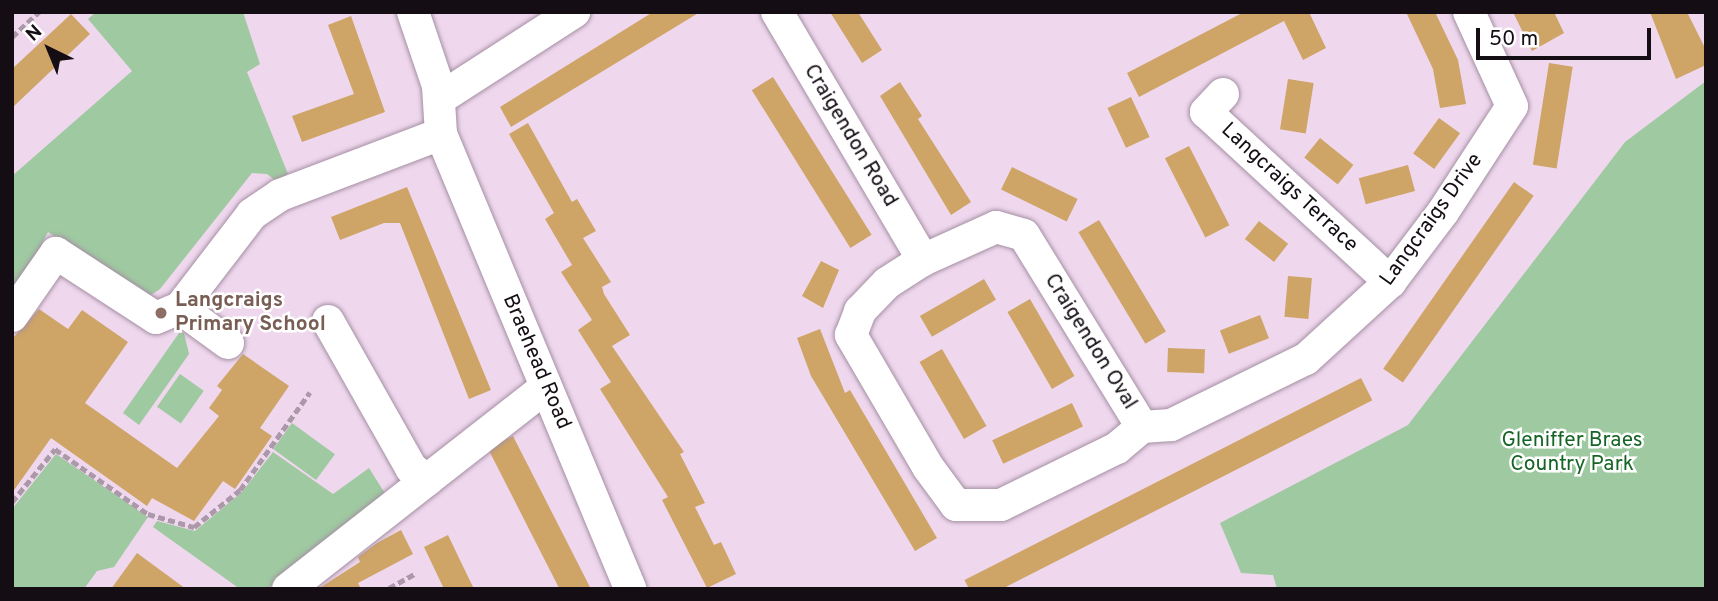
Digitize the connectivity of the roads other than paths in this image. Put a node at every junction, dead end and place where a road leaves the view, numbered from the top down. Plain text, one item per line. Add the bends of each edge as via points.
1 (413, 12) edge
2 (574, 12) edge
3 (777, 12) edge
4 (1469, 12) edge
5 (1223, 94) dead end
6 (439, 99) junction
7 (441, 134) junction
8 (923, 260) junction
9 (1390, 282) junction
10 (180, 307) junction
11 (12, 316) edge
12 (328, 321) dead end
13 (219, 346) dead end
14 (546, 387) junction
15 (1142, 427) junction
16 (427, 480) junction
17 (289, 589) edge
18 (631, 589) edge

1 - 6 street, Braehead Road
2 - 6 street
3 - 8 street, Craigendon Road
4 - 9 street, Langcraigs Drive via 1512,106 1443,212
5 - 9 street, Langcraigs Terrace via 1206,112
6 - 7 street, Braehead Road
7 - 10 street via 280,195 252,214
7 - 14 street, Braehead Road
8 - 15 street, Craigendon Oval via 996,227 1024,235
8 - 15 street, Craigendon Oval via 869,301 851,335 928,467 956,505 1001,505 1117,448
9 - 15 street, Langcraigs Drive via 1306,359 1171,425
10 - 11 street via 156,318 56,253
10 - 13 street
12 - 16 street via 411,468
14 - 16 street
14 - 18 street, Braehead Road
16 - 17 street

